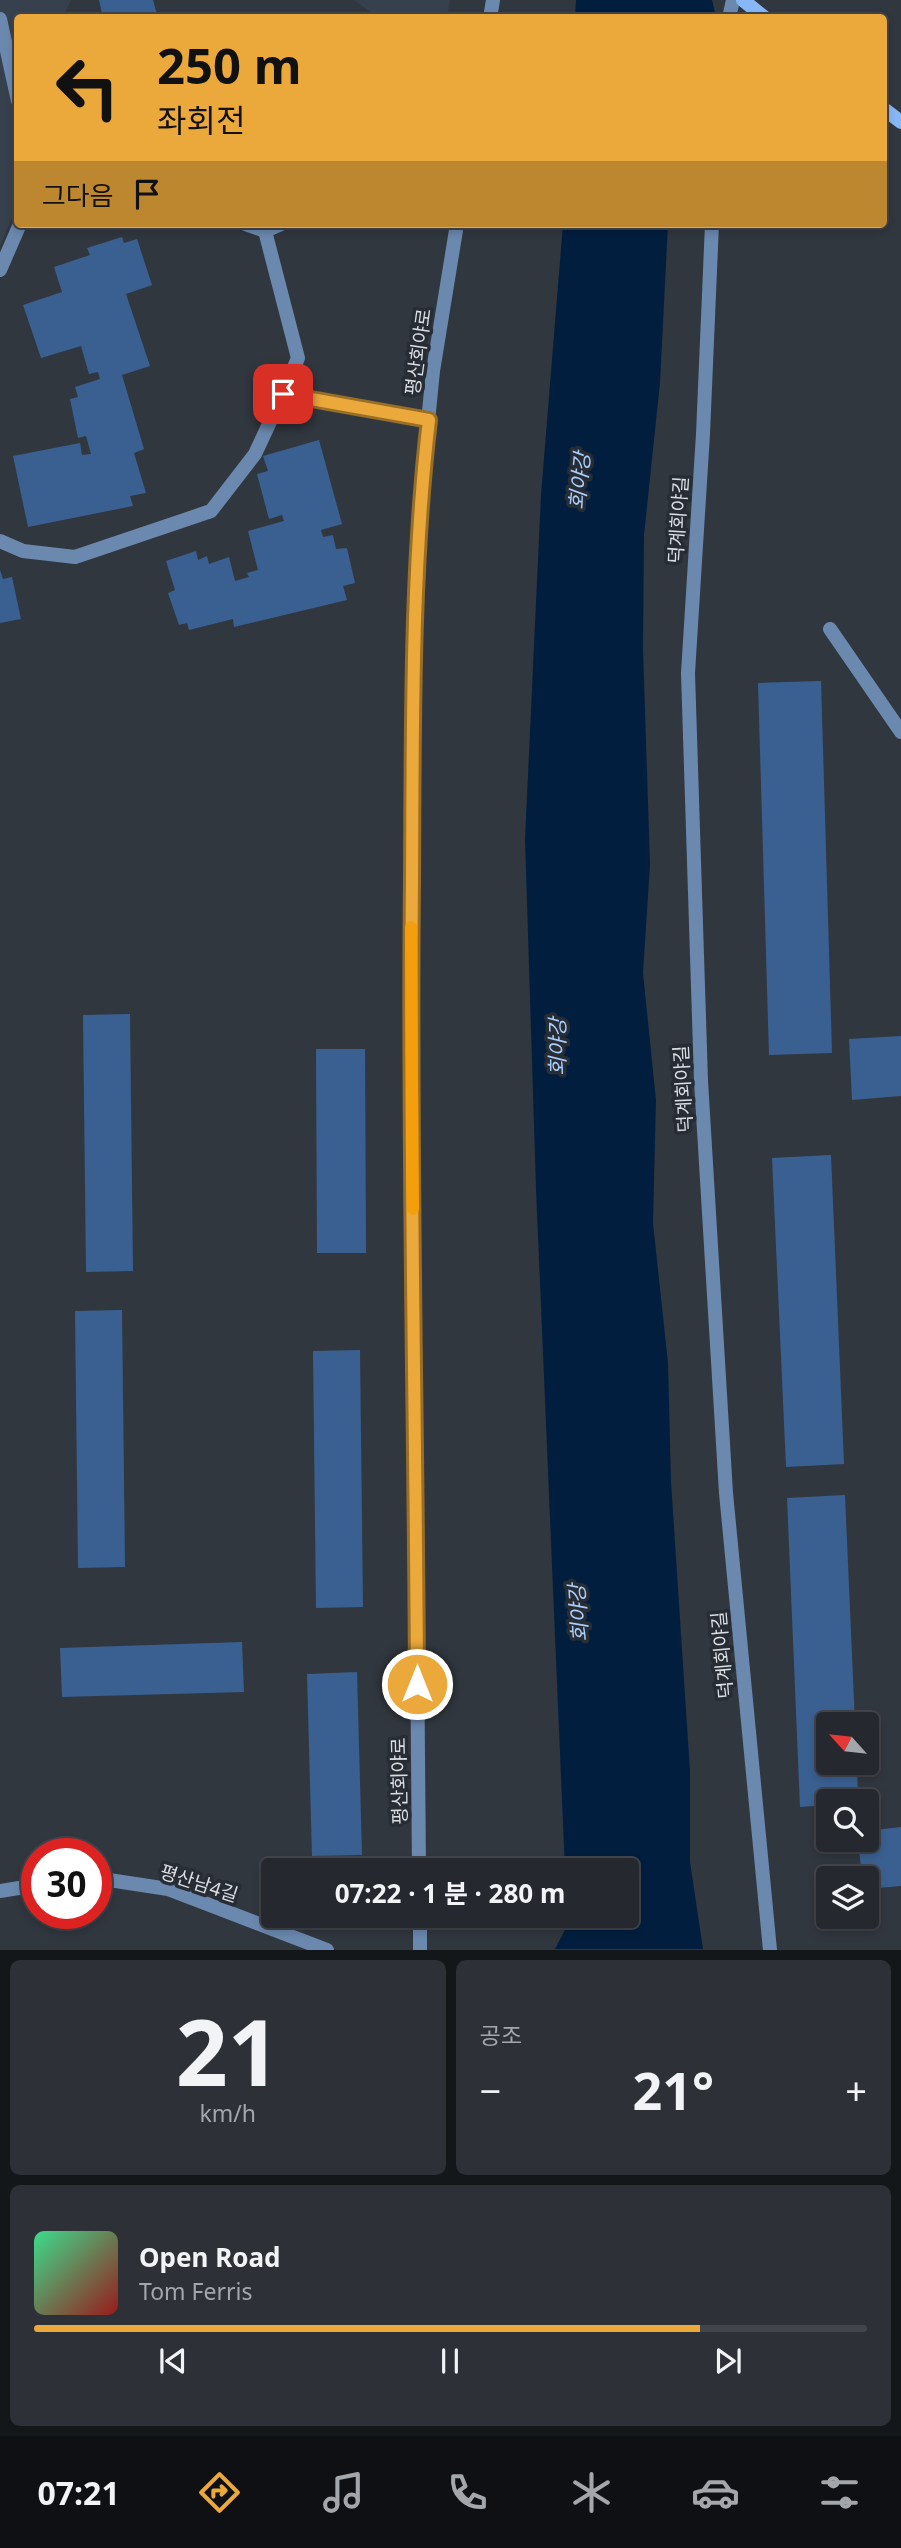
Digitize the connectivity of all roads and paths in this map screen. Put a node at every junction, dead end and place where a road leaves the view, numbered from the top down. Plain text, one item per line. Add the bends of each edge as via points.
1 (743, 0) edge
2 (760, 14) edge
3 (0, 19) edge
4 (14, 83) edge
5 (887, 111) edge
6 (901, 122) edge
7 (18, 228) edge
8 (256, 228) edge
9 (272, 228) edge
10 (456, 228) edge
11 (712, 228) edge
12 (265, 231) junction
13 (0, 270) edge
14 (283, 394) junction
15 (429, 420) junction
16 (0, 541) edge
17 (830, 629) dead end
18 (901, 732) edge
19 (419, 1858) edge
20 (112, 1880) edge
21 (21, 1888) edge
22 (0, 1891) edge
23 (420, 1928) edge
24 (327, 1950) edge
25 (420, 1950) edge
26 (770, 1950) edge

1 - 2 street
3 - 4 street
5 - 6 street
7 - 13 street
8 - 12 street
9 - 12 street
10 - 15 street, 평산회야로
11 - 26 street, 덕계회야길 via 688,673 700,1067 726,1493
12 - 14 street via 299,358
14 - 15 street
14 - 16 street via 254,454 211,511 75,557 23,551
15 - 19 street, 평산회야로 via 418,526 411,912
17 - 18 street
20 - 24 street, 평산남4길 via 168,1889
21 - 22 street
23 - 25 street

